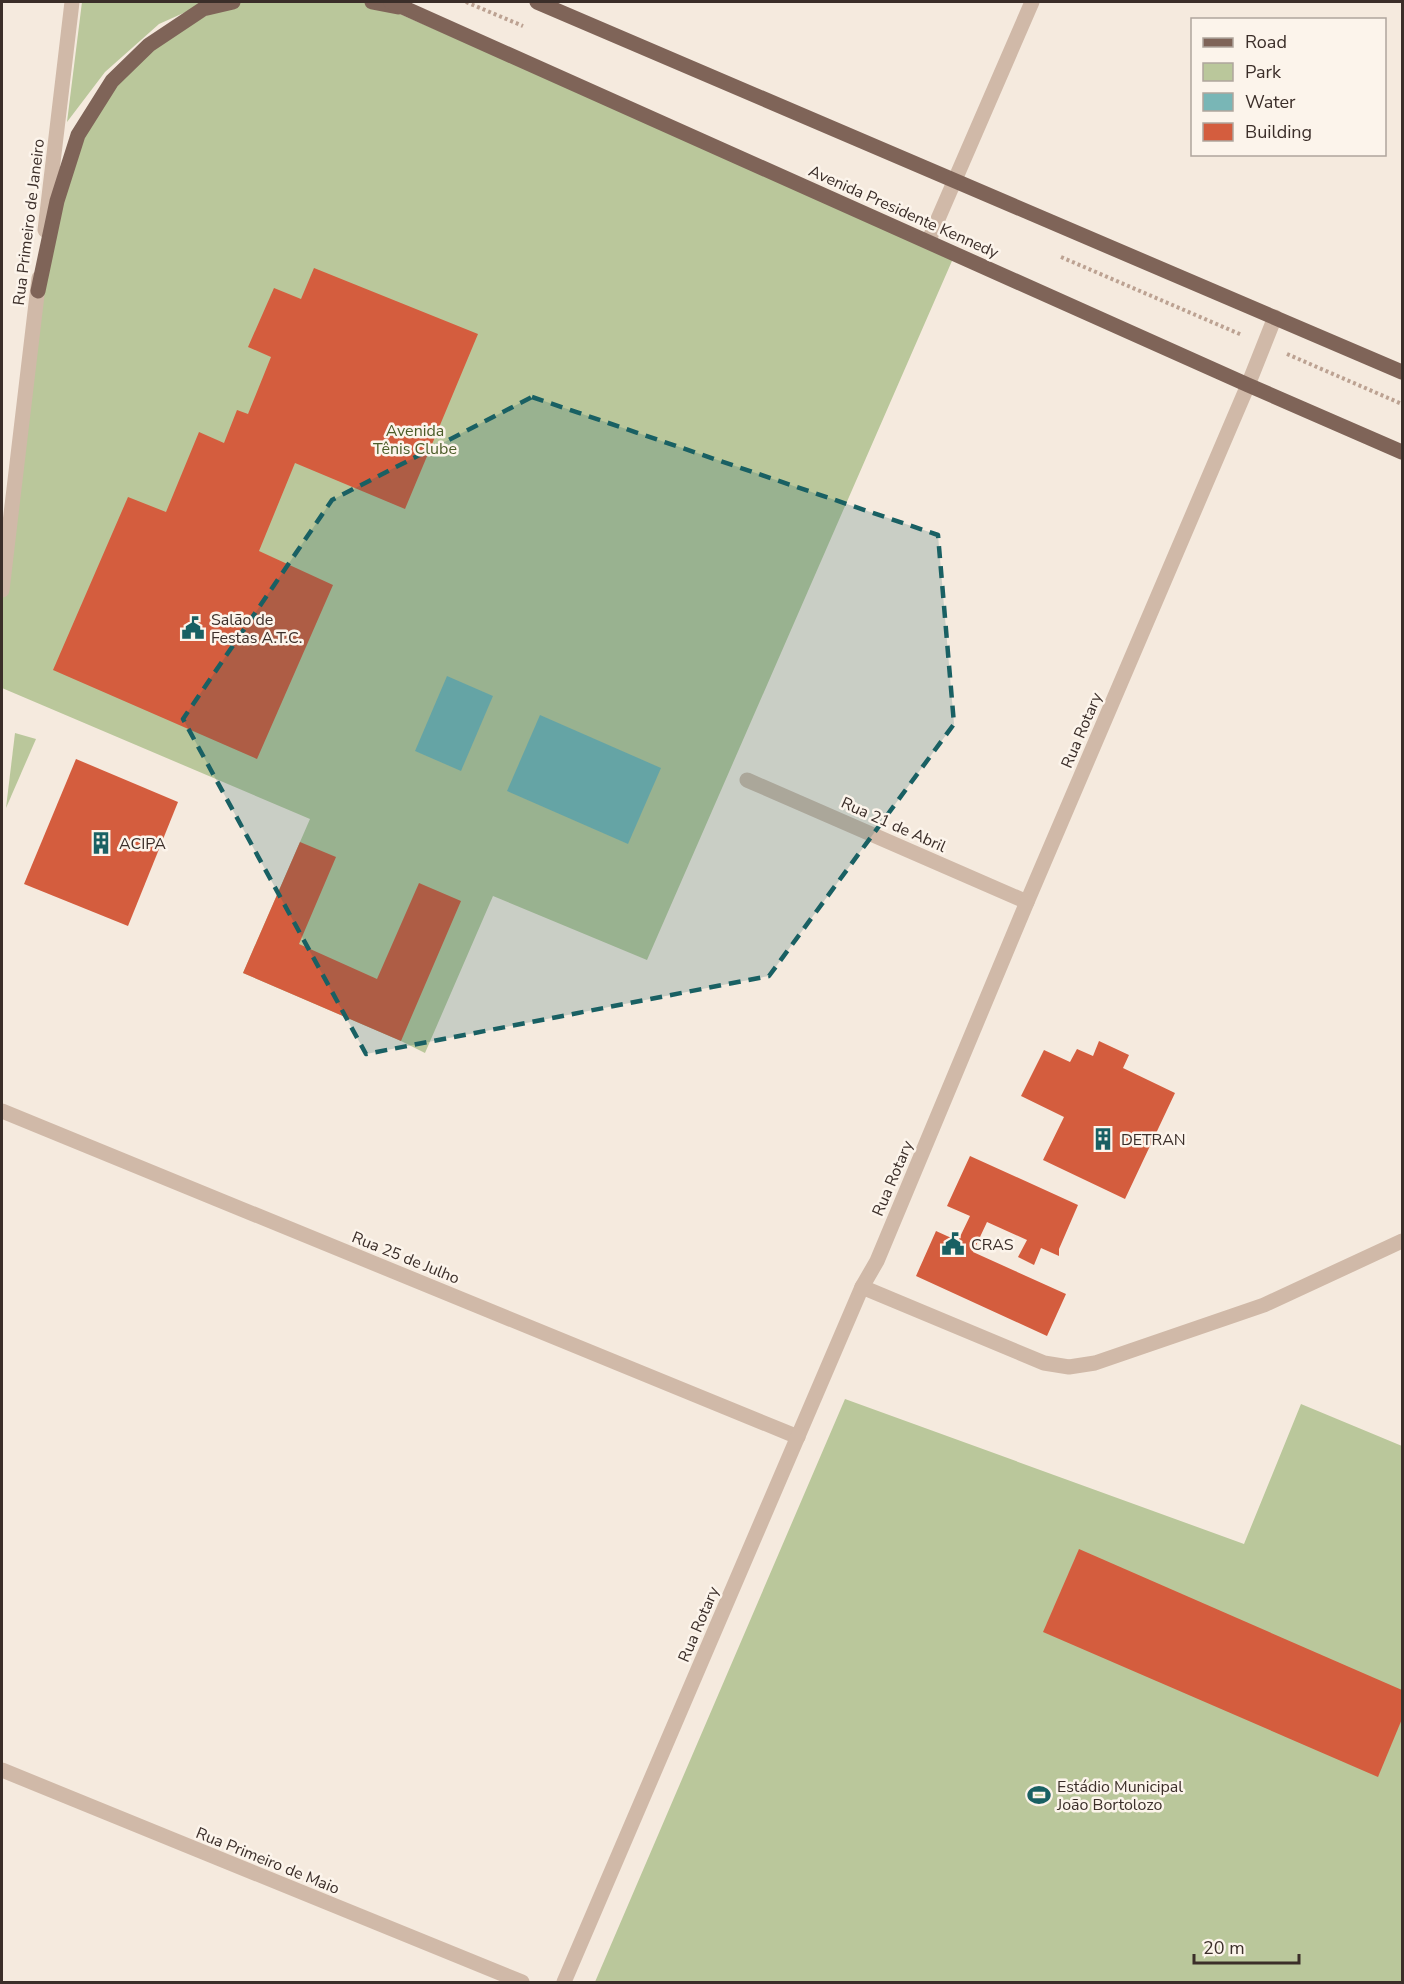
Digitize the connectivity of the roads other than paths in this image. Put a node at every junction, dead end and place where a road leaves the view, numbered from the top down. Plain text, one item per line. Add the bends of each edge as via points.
1 (72, 2) edge
2 (233, 2) edge
3 (372, 2) edge
4 (391, 2) edge
5 (537, 2) edge
6 (1032, 2) edge
7 (410, 10) junction
8 (956, 180) junction
9 (928, 242) junction
10 (38, 291) junction
11 (1275, 317) junction
12 (1402, 372) edge
13 (1248, 386) junction
14 (1402, 452) edge
15 (8, 473) edge
16 (2, 590) edge
17 (747, 780) dead end
18 (1027, 902) junction
19 (2, 1111) edge
20 (1402, 1241) edge
21 (862, 1287) junction
22 (798, 1437) junction
23 (2, 1770) edge
24 (522, 1983) edge
25 (564, 1983) edge

1 - 10 street, Rua Primeiro de Janeiro
2 - 10 main road via 203,9 149,45 112,81 78,135 57,201
3 - 7 main road
4 - 7 main road, Avenida Presidente Kennedy
5 - 8 main road
6 - 8 street
7 - 9 main road, Avenida Presidente Kennedy
8 - 9 street
8 - 11 main road
9 - 13 main road, Avenida Presidente Kennedy
10 - 15 street, Rua Primeiro de Janeiro
11 - 12 main road
11 - 13 street, Rua Rotary
13 - 14 main road, Avenida Presidente Kennedy
13 - 18 street, Rua Rotary
15 - 16 street, Rua Primeiro de Janeiro
17 - 18 street, Rua 21 de Abril
18 - 21 street, Rua Rotary via 881,1251
19 - 22 street, Rua 25 de Julho
20 - 21 street via 1264,1305 1095,1363 1069,1367 1044,1363
21 - 22 street, Rua Rotary
22 - 25 street, Rua Rotary
23 - 24 street, Rua Primeiro de Maio

